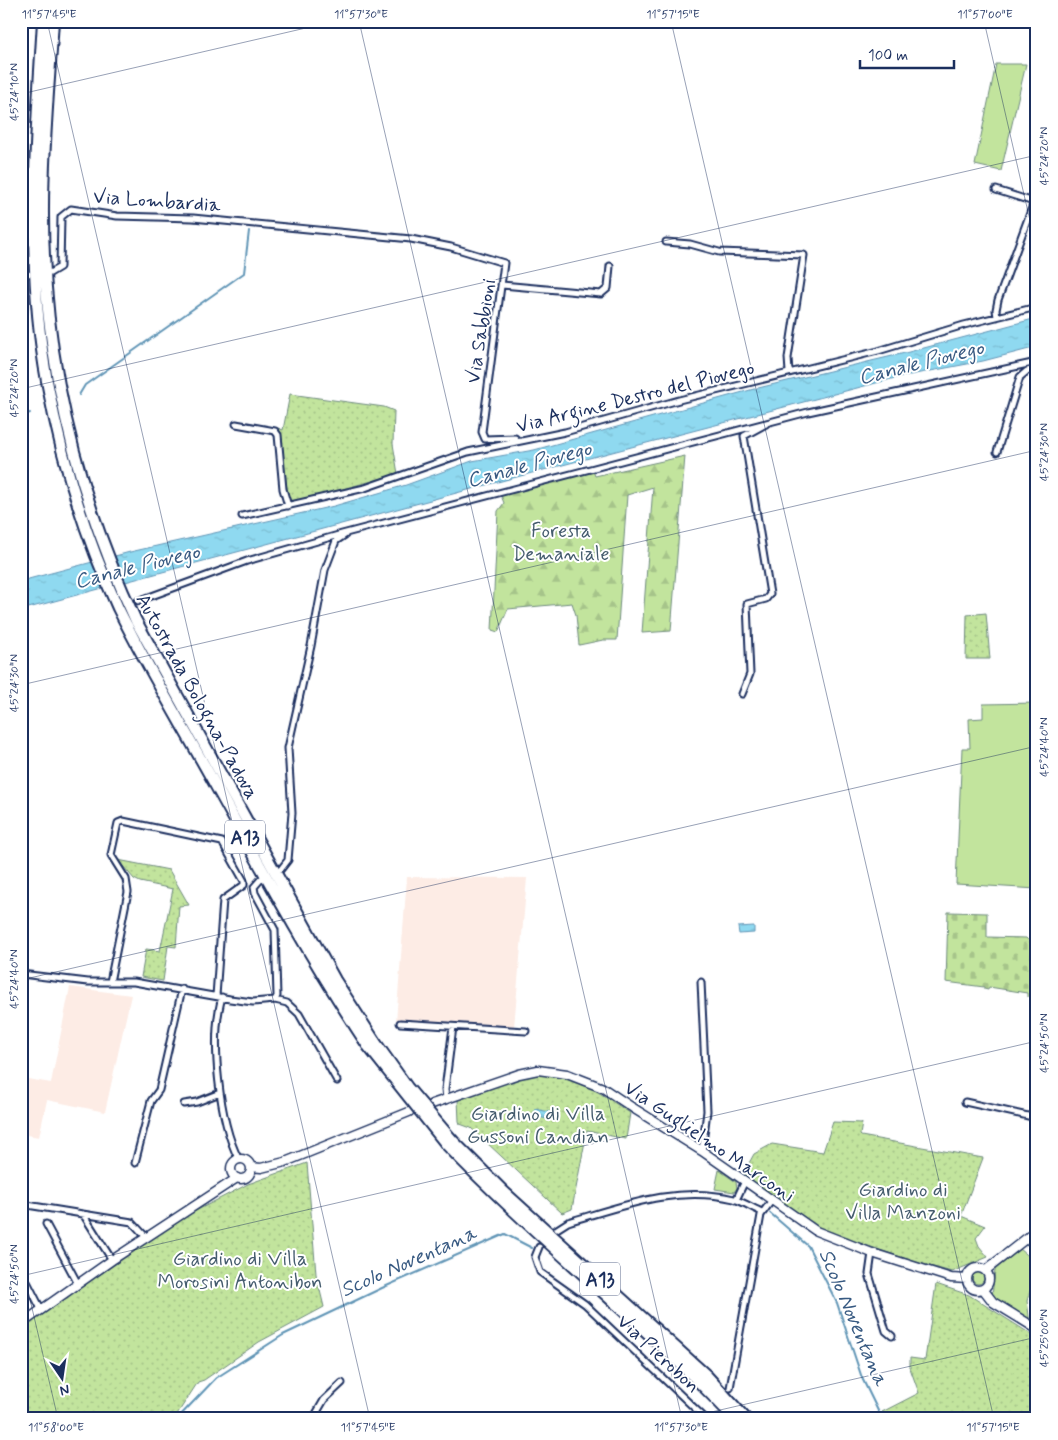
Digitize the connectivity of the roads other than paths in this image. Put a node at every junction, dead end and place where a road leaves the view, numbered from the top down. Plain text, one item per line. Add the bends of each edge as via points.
1 (42, 21) edge
2 (53, 21) edge
3 (21, 60) edge
4 (21, 90) edge
5 (996, 190) dead end
6 (316, 228) joint
7 (666, 242) dead end
8 (610, 266) dead end
9 (21, 274) edge
10 (28, 274) dead end
11 (50, 274) dead end
12 (502, 285) junction
13 (1037, 307) edge
14 (997, 317) junction
15 (1037, 362) edge
16 (1037, 369) edge
17 (790, 372) junction
18 (771, 421) junction
19 (236, 424) dead end
20 (518, 441) junction
21 (997, 452) dead end
22 (288, 506) junction
23 (242, 516) dead end
24 (89, 521) junction
25 (350, 533) junction
26 (138, 601) dead end
27 (742, 694) dead end
28 (281, 869) dead end
29 (261, 880) dead end
30 (21, 974) edge
31 (110, 982) junction
32 (701, 982) dead end
33 (182, 989) junction
34 (219, 997) junction
35 (275, 1000) junction
36 (400, 1024) dead end
37 (453, 1027) junction
38 (526, 1031) dead end
39 (337, 1081) dead end
40 (220, 1094) junction
41 (446, 1099) junction
42 (965, 1102) dead end
43 (184, 1104) dead end
44 (432, 1104) dead end
45 (409, 1112) dead end
46 (1037, 1118) edge
47 (449, 1142) junction
48 (702, 1151) junction
49 (239, 1160) junction
50 (135, 1163) dead end
51 (251, 1167) junction
52 (237, 1178) junction
53 (745, 1181) junction
54 (736, 1200) junction
55 (772, 1200) junction
56 (21, 1204) edge
57 (762, 1212) junction
58 (83, 1214) junction
59 (46, 1224) dead end
60 (557, 1229) dead end
61 (1037, 1230) edge
62 (146, 1237) junction
63 (539, 1247) dead end
64 (872, 1253) junction
65 (112, 1260) junction
66 (21, 1270) edge
67 (986, 1270) junction
68 (967, 1279) junction
69 (78, 1284) junction
70 (983, 1289) junction
71 (41, 1310) junction
72 (21, 1324) edge
73 (1037, 1329) edge
74 (892, 1336) dead end
75 (342, 1383) dead end
76 (730, 1388) dead end
77 (313, 1419) edge
78 (706, 1419) edge
79 (735, 1419) edge
80 (746, 1419) edge

1 - 24 highway, Autostrada Bologna-Padova / A13 via 33,206 40,332 55,419
2 - 24 highway, Autostrada Bologna-Padova / A13 via 43,206 45,274 59,389
3 - 4 street via 24,72
5 - 14 street via 1034,202 998,300
6 - 11 street, Via Lombardia via 193,218 117,216 71,209 61,217 60,267
6 - 12 street, Via Sabbioni via 416,240 489,258 504,263
7 - 17 street via 719,252 804,255 788,358
8 - 12 street via 608,288 601,294
9 - 10 street
12 - 20 street, Via Sabbioni via 482,432 486,439 512,438
13 - 14 street, Via Argine Destro del Piovego
14 - 17 street, Via Argine Destro del Piovego
15 - 18 street
16 - 21 street via 1020,376
17 - 20 street, Via Argine Destro del Piovego via 565,432
18 - 25 street
18 - 27 street via 744,436 770,594 766,599 747,604 750,674
19 - 22 street via 275,431 278,435 283,489
20 - 22 street, Via Argine Destro del Piovego via 468,452 365,488
22 - 23 street, Via Argine Destro del Piovego
24 - 47 highway, Autostrada Bologna-Padova / A13, bridge via 113,572 131,623 371,1044
25 - 26 street via 247,561
25 - 28 street via 336,541 325,570 288,748 292,795 290,849 288,860
29 - 35 street via 254,887 275,930 277,945
30 - 31 street
31 - 33 street
31 - 34 street via 128,892 126,879 112,858 118,823 122,821 222,842 244,881 244,885 223,900
32 - 48 street via 707,1110
33 - 34 street
33 - 50 street via 159,1090 152,1101
34 - 35 street via 253,1002
34 - 40 street via 216,1036
35 - 39 street via 287,1003 299,1014
36 - 37 street
37 - 38 street
37 - 41 street
40 - 43 street
40 - 49 street
41 - 44 street, Via Guglielmo Marconi
41 - 48 street, Via Guglielmo Marconi via 538,1070 567,1074 602,1088
42 - 46 street
45 - 51 street via 285,1162 262,1168
47 - 79 highway, Autostrada Bologna-Padova / A13 via 492,1191
47 - 80 highway, Autostrada Bologna-Padova / A13 via 707,1376
48 - 53 street, Via Guglielmo Marconi
49 - 51 street via 248,1162
49 - 52 street via 233,1164 232,1170
51 - 52 street via 246,1178
52 - 62 street
53 - 54 street
53 - 55 street, Via Guglielmo Marconi
54 - 57 street
54 - 60 street via 694,1194 658,1197 568,1222
55 - 57 street
55 - 64 street, Via Guglielmo Marconi via 816,1231
56 - 58 street
57 - 76 street
58 - 62 street via 132,1222
58 - 65 street
59 - 69 street
61 - 67 street
62 - 65 street
63 - 78 street, Via Pierobon via 535,1257 540,1272 585,1304
64 - 68 street, Via Guglielmo Marconi via 951,1278
64 - 74 street via 869,1274 886,1331
65 - 69 street
66 - 71 street
67 - 68 street via 971,1269
67 - 70 street via 990,1278
68 - 70 street via 970,1287
69 - 71 street
70 - 73 street via 993,1302
71 - 72 street
75 - 77 street via 324,1400

